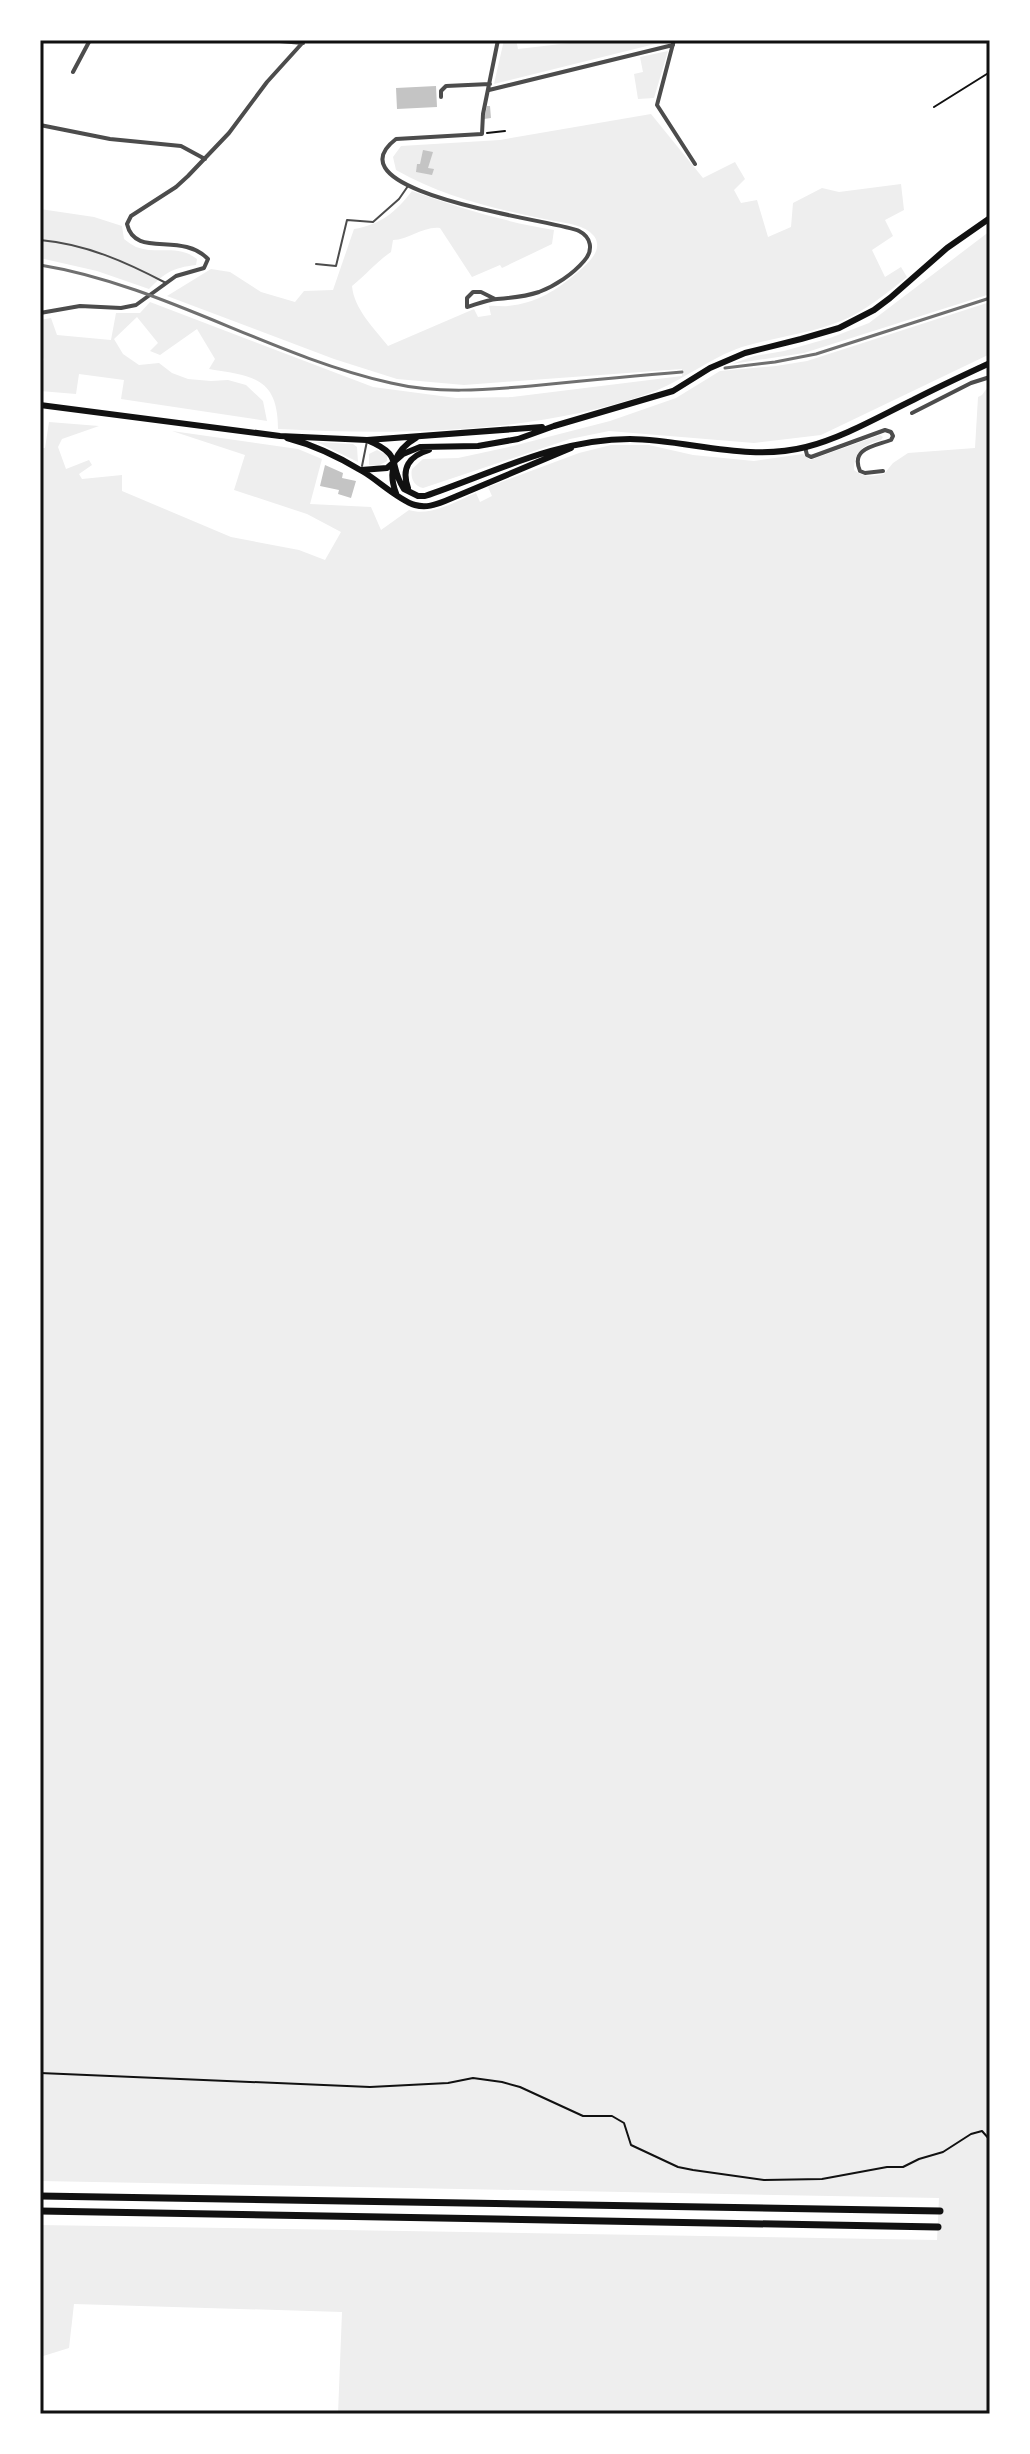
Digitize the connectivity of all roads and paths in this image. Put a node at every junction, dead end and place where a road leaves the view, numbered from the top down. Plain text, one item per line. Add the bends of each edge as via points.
1 (90, 40) edge
2 (268, 40) edge
3 (498, 40) edge
4 (304, 42) edge
5 (674, 43) edge
6 (73, 72) dead end
7 (990, 72) edge
8 (489, 87) junction
9 (441, 97) dead end
10 (934, 107) dead end
11 (40, 125) edge
12 (505, 131) dead end
13 (482, 134) junction
14 (205, 159) junction
15 (695, 164) dead end
16 (409, 185) junction
17 (990, 218) edge
18 (40, 240) edge
19 (316, 264) dead end
20 (166, 283) junction
21 (495, 299) junction
22 (40, 313) edge
23 (990, 363) edge
24 (990, 377) edge
25 (40, 405) edge
26 (912, 413) dead end
27 (554, 426) junction
28 (280, 436) junction
29 (419, 437) junction
30 (367, 440) junction
31 (578, 445) junction
32 (450, 447) junction
33 (805, 447) junction
34 (395, 462) junction
35 (361, 470) junction
36 (883, 471) dead end
37 (409, 492) junction
38 (396, 493) junction
39 (40, 2073) edge
40 (990, 2140) edge
41 (40, 2196) edge
42 (42, 2211) edge
43 (940, 2211) dead end
44 (938, 2227) dead end

1 - 6 street
2 - 4 street
3 - 8 street
4 - 14 street
5 - 8 street
5 - 15 street via 657,105
7 - 10 path
8 - 9 street via 446,86
8 - 13 street
11 - 14 street via 181,146
12 - 13 path
13 - 16 street via 396,139 384,152 385,168
14 - 20 street via 127,224 141,243 176,244 208,259 204,268
16 - 19 lane via 373,222 347,220 336,266
16 - 21 street via 478,209 570,227 588,238 591,247 584,261 550,288 526,297
17 - 27 main road via 855,320 727,359 673,391
18 - 20 lane via 113,257
20 - 22 street via 136,305
21 - 21 street via 473,292 467,307
23 - 33 main road via 837,437
24 - 26 street
25 - 28 main road
27 - 29 main road
27 - 32 main road via 492,445
28 - 30 main road
28 - 35 main road
29 - 30 main road
29 - 34 main road via 404,445
30 - 34 main road via 387,450
30 - 35 lane
31 - 33 main road via 632,439 754,453
31 - 37 main road via 495,468 425,496
31 - 38 main road via 435,505 414,505
32 - 34 main road via 413,449
32 - 37 main road via 410,458 404,476
33 - 36 street via 811,457 885,430 891,432 891,440 867,447 857,465 865,473
34 - 35 main road via 387,468
34 - 37 main road via 401,485
34 - 38 main road via 391,475
35 - 38 main road
39 - 40 path via 370,2087 473,2078 502,2082 583,2116 612,2116 624,2123 631,2145 678,2167 764,2180 822,2179 903,2167 982,2131
41 - 43 highway
42 - 44 highway

